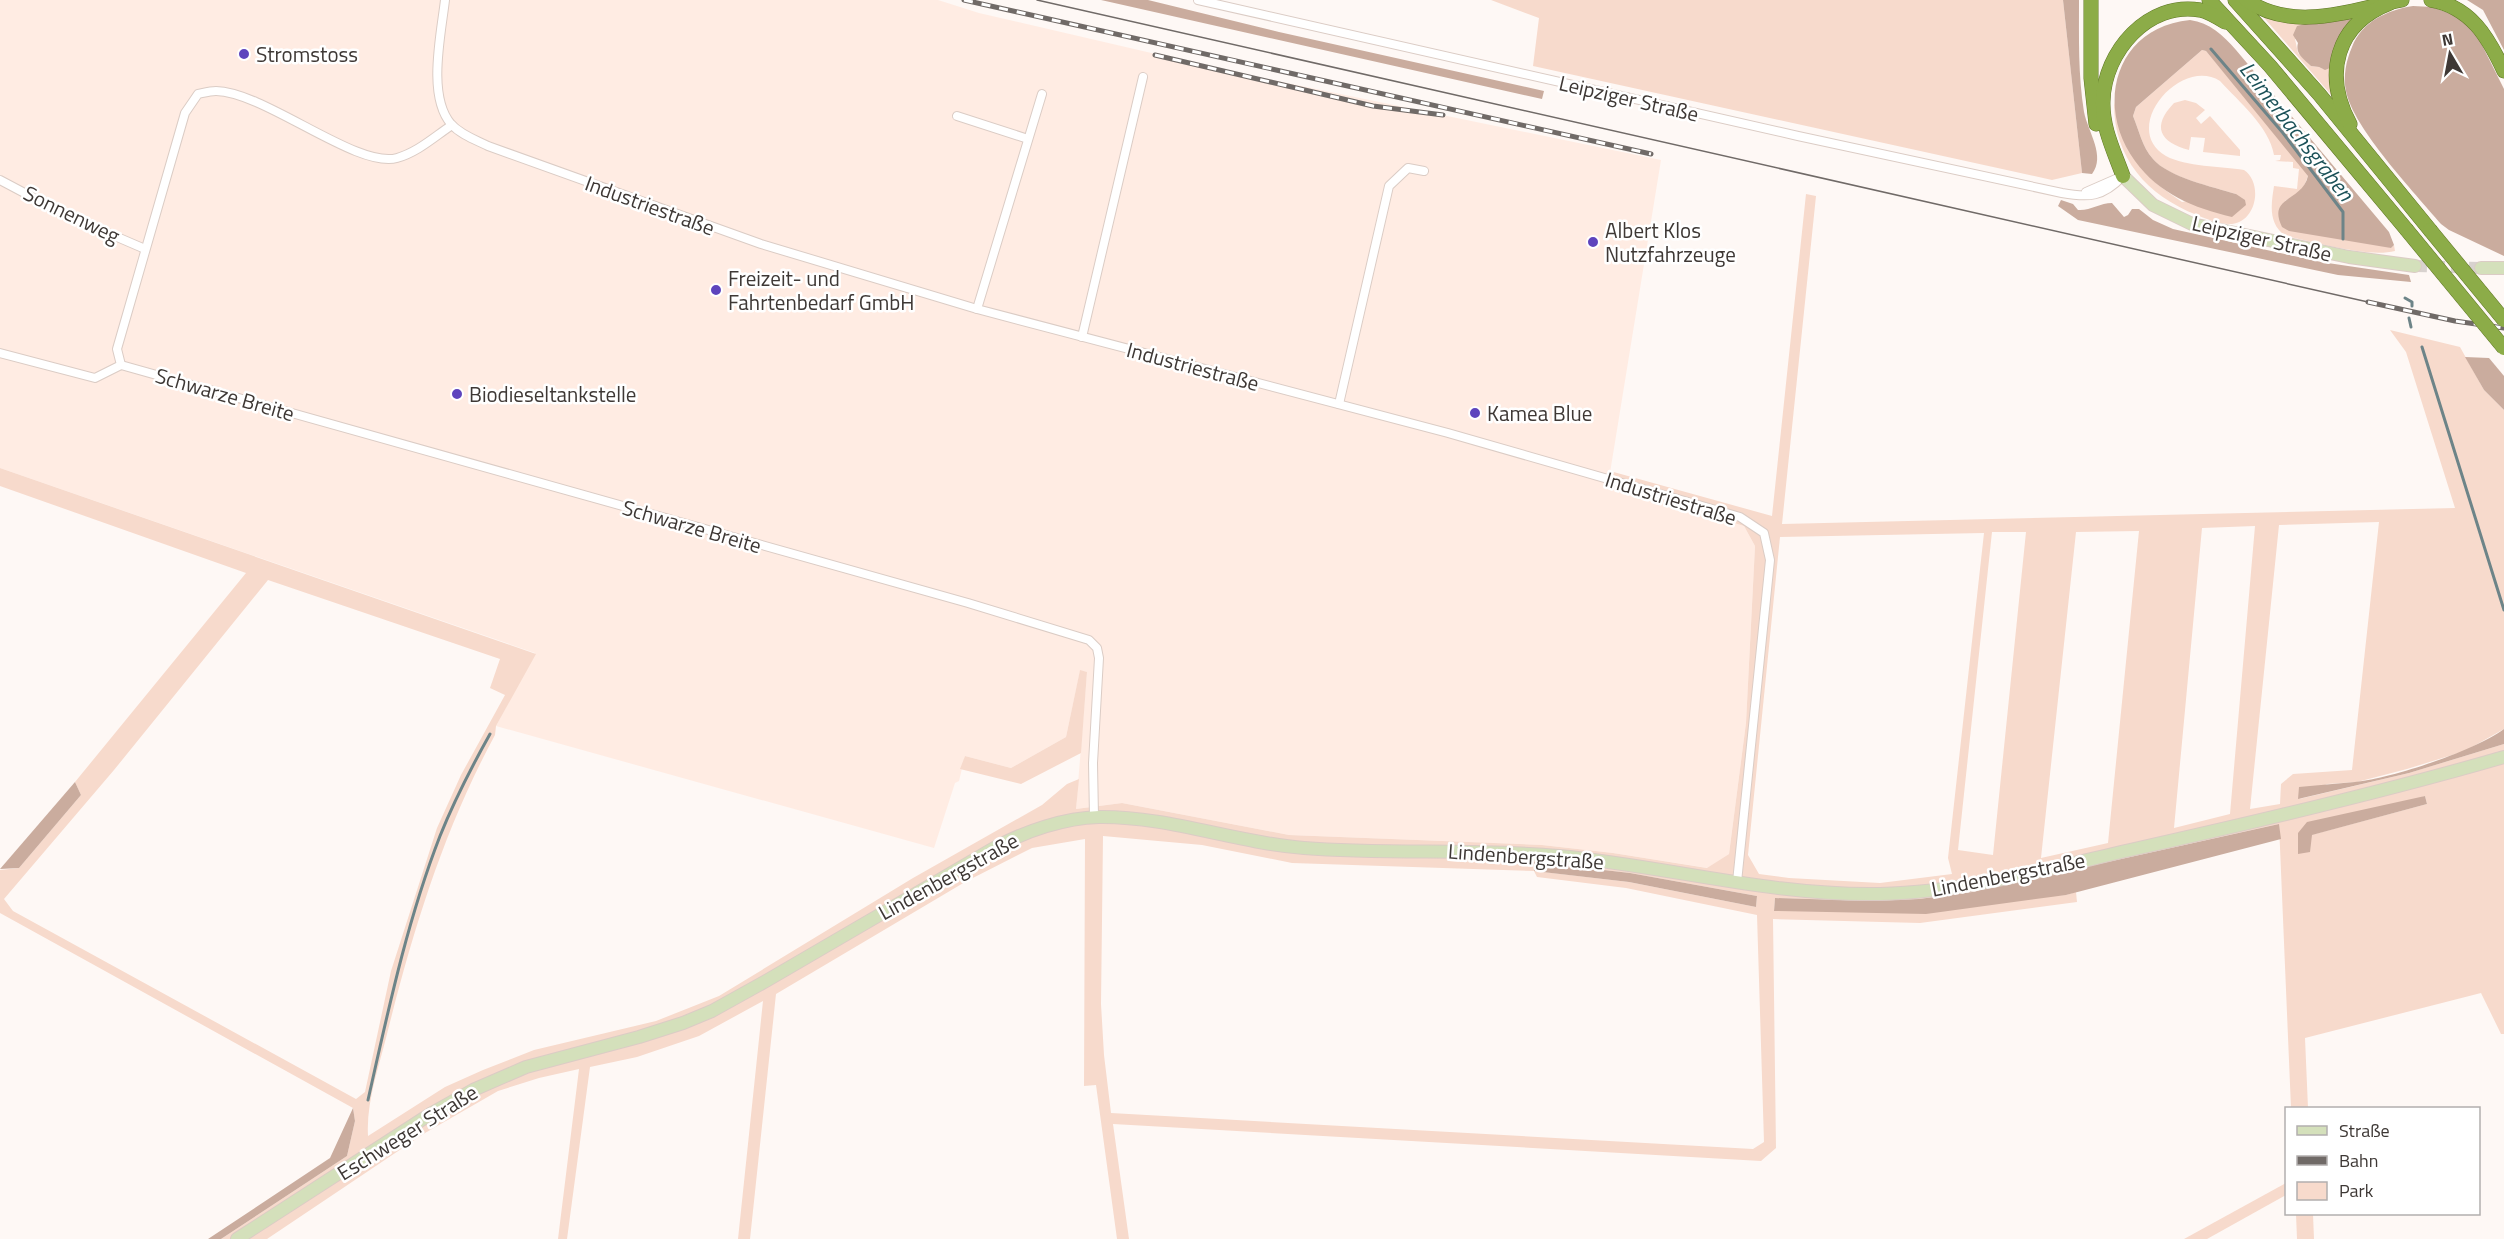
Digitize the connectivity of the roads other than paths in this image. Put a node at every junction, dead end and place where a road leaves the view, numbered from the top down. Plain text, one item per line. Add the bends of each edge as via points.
1 (446, 0) edge
2 (1198, 0) edge
3 (2091, 0) edge
4 (2209, 0) edge
5 (2235, 0) edge
6 (2246, 0) edge
7 (2431, 0) edge
8 (2396, 1) edge
9 (2235, 28) junction
10 (2504, 71) edge
11 (1143, 77) dead end
12 (1042, 94) dead end
13 (957, 116) dead end
14 (452, 125) junction
15 (1028, 139) junction
16 (2362, 147) junction
17 (1424, 171) dead end
18 (2123, 176) junction
19 (0, 180) edge
20 (145, 249) junction
21 (2415, 266) tunnel mouth
22 (2481, 268) tunnel mouth
23 (2504, 268) edge
24 (977, 309) junction
25 (2504, 320) edge
26 (1082, 337) junction
27 (2504, 348) edge
28 (0, 353) edge
29 (120, 365) junction
30 (1339, 404) junction
31 (2504, 757) edge
32 (1094, 817) junction
33 (1737, 882) junction
34 (588, 1051) joint
35 (237, 1239) edge

1 - 14 street via 438,82 441,108
2 - 18 street, Leipziger Straße via 2061,193 2088,196 2103,192
3 - 18 highway via 2094,113 2104,148
4 - 9 highway
5 - 16 highway
6 - 8 highway via 2273,13 2302,18 2341,14
7 - 10 highway via 2472,19 2491,44
8 - 16 highway via 2370,12 2353,28 2338,61 2338,97
9 - 18 highway via 2207,13 2184,10 2152,19 2124,43 2107,75 2103,98 2106,132
9 - 27 highway, bridge
11 - 26 street
12 - 15 street
13 - 15 street
14 - 20 street via 422,147 394,159 378,158 357,152 242,95 215,90 198,94 185,113
14 - 24 street, Industriestraße via 461,133 533,164 727,233
15 - 24 street
16 - 25 highway, bridge
17 - 30 street via 1408,168 1389,186
18 - 21 main road, Leipziger Straße via 2153,204 2192,224 2349,257
19 - 20 street, Sonnenweg via 66,215
20 - 29 street via 117,349
22 - 23 main road
24 - 26 street, Industriestraße
26 - 30 street, Industriestraße
28 - 29 street via 95,378
29 - 32 street, Schwarze Breite via 1089,639 1099,658
30 - 33 street, Industriestraße via 1740,517 1764,533 1770,560
31 - 33 main road, Lindenbergstraße via 2321,807 1969,885 1850,894
32 - 33 main road, Lindenbergstraße via 1153,822 1302,848 1557,855
32 - 34 main road, Lindenbergstraße via 1045,827 1007,841 712,1011 666,1029
34 - 35 main road, Eschweger Straße via 526,1067 473,1090

